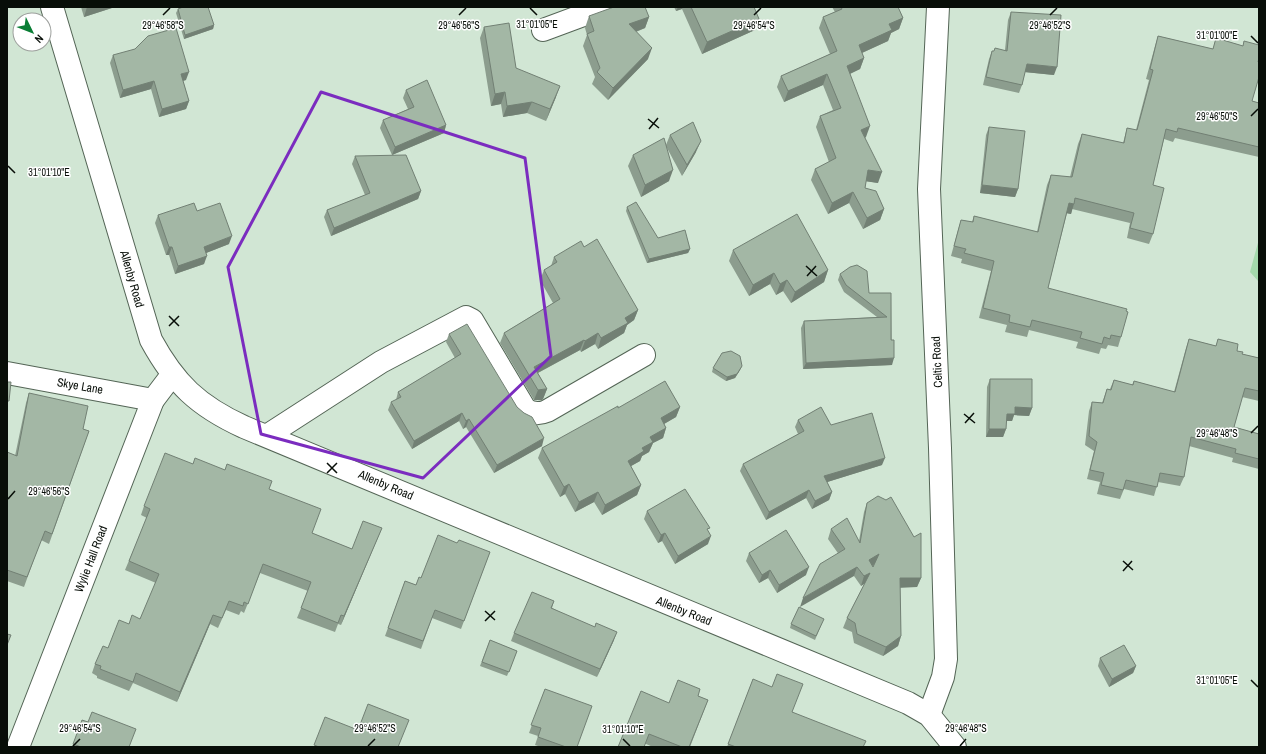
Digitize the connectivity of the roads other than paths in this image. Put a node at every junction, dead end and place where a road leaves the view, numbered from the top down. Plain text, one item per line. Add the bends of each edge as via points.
1 (52, 7) edge
2 (605, 7) edge
3 (938, 7) edge
4 (543, 30) dead end
5 (644, 354) dead end
6 (7, 373) edge
7 (172, 375) junction
8 (153, 400) junction
9 (268, 435) junction
10 (929, 715) junction
11 (18, 747) edge
12 (955, 747) edge

1 - 7 street, Allenby Road via 144,320 151,340
2 - 4 street
3 - 10 street, Celtic Road via 929,189 946,659 942,682
5 - 9 street via 539,414 525,409 472,320 466,317 382,362
6 - 8 street, Skye Lane
7 - 8 street, Wylie Hall Road
7 - 9 street, Allenby Road via 189,392 224,418
8 - 11 street, Wylie Hall Road
9 - 10 street, Allenby Road via 535,549 908,703
10 - 12 street, Allenby Road

